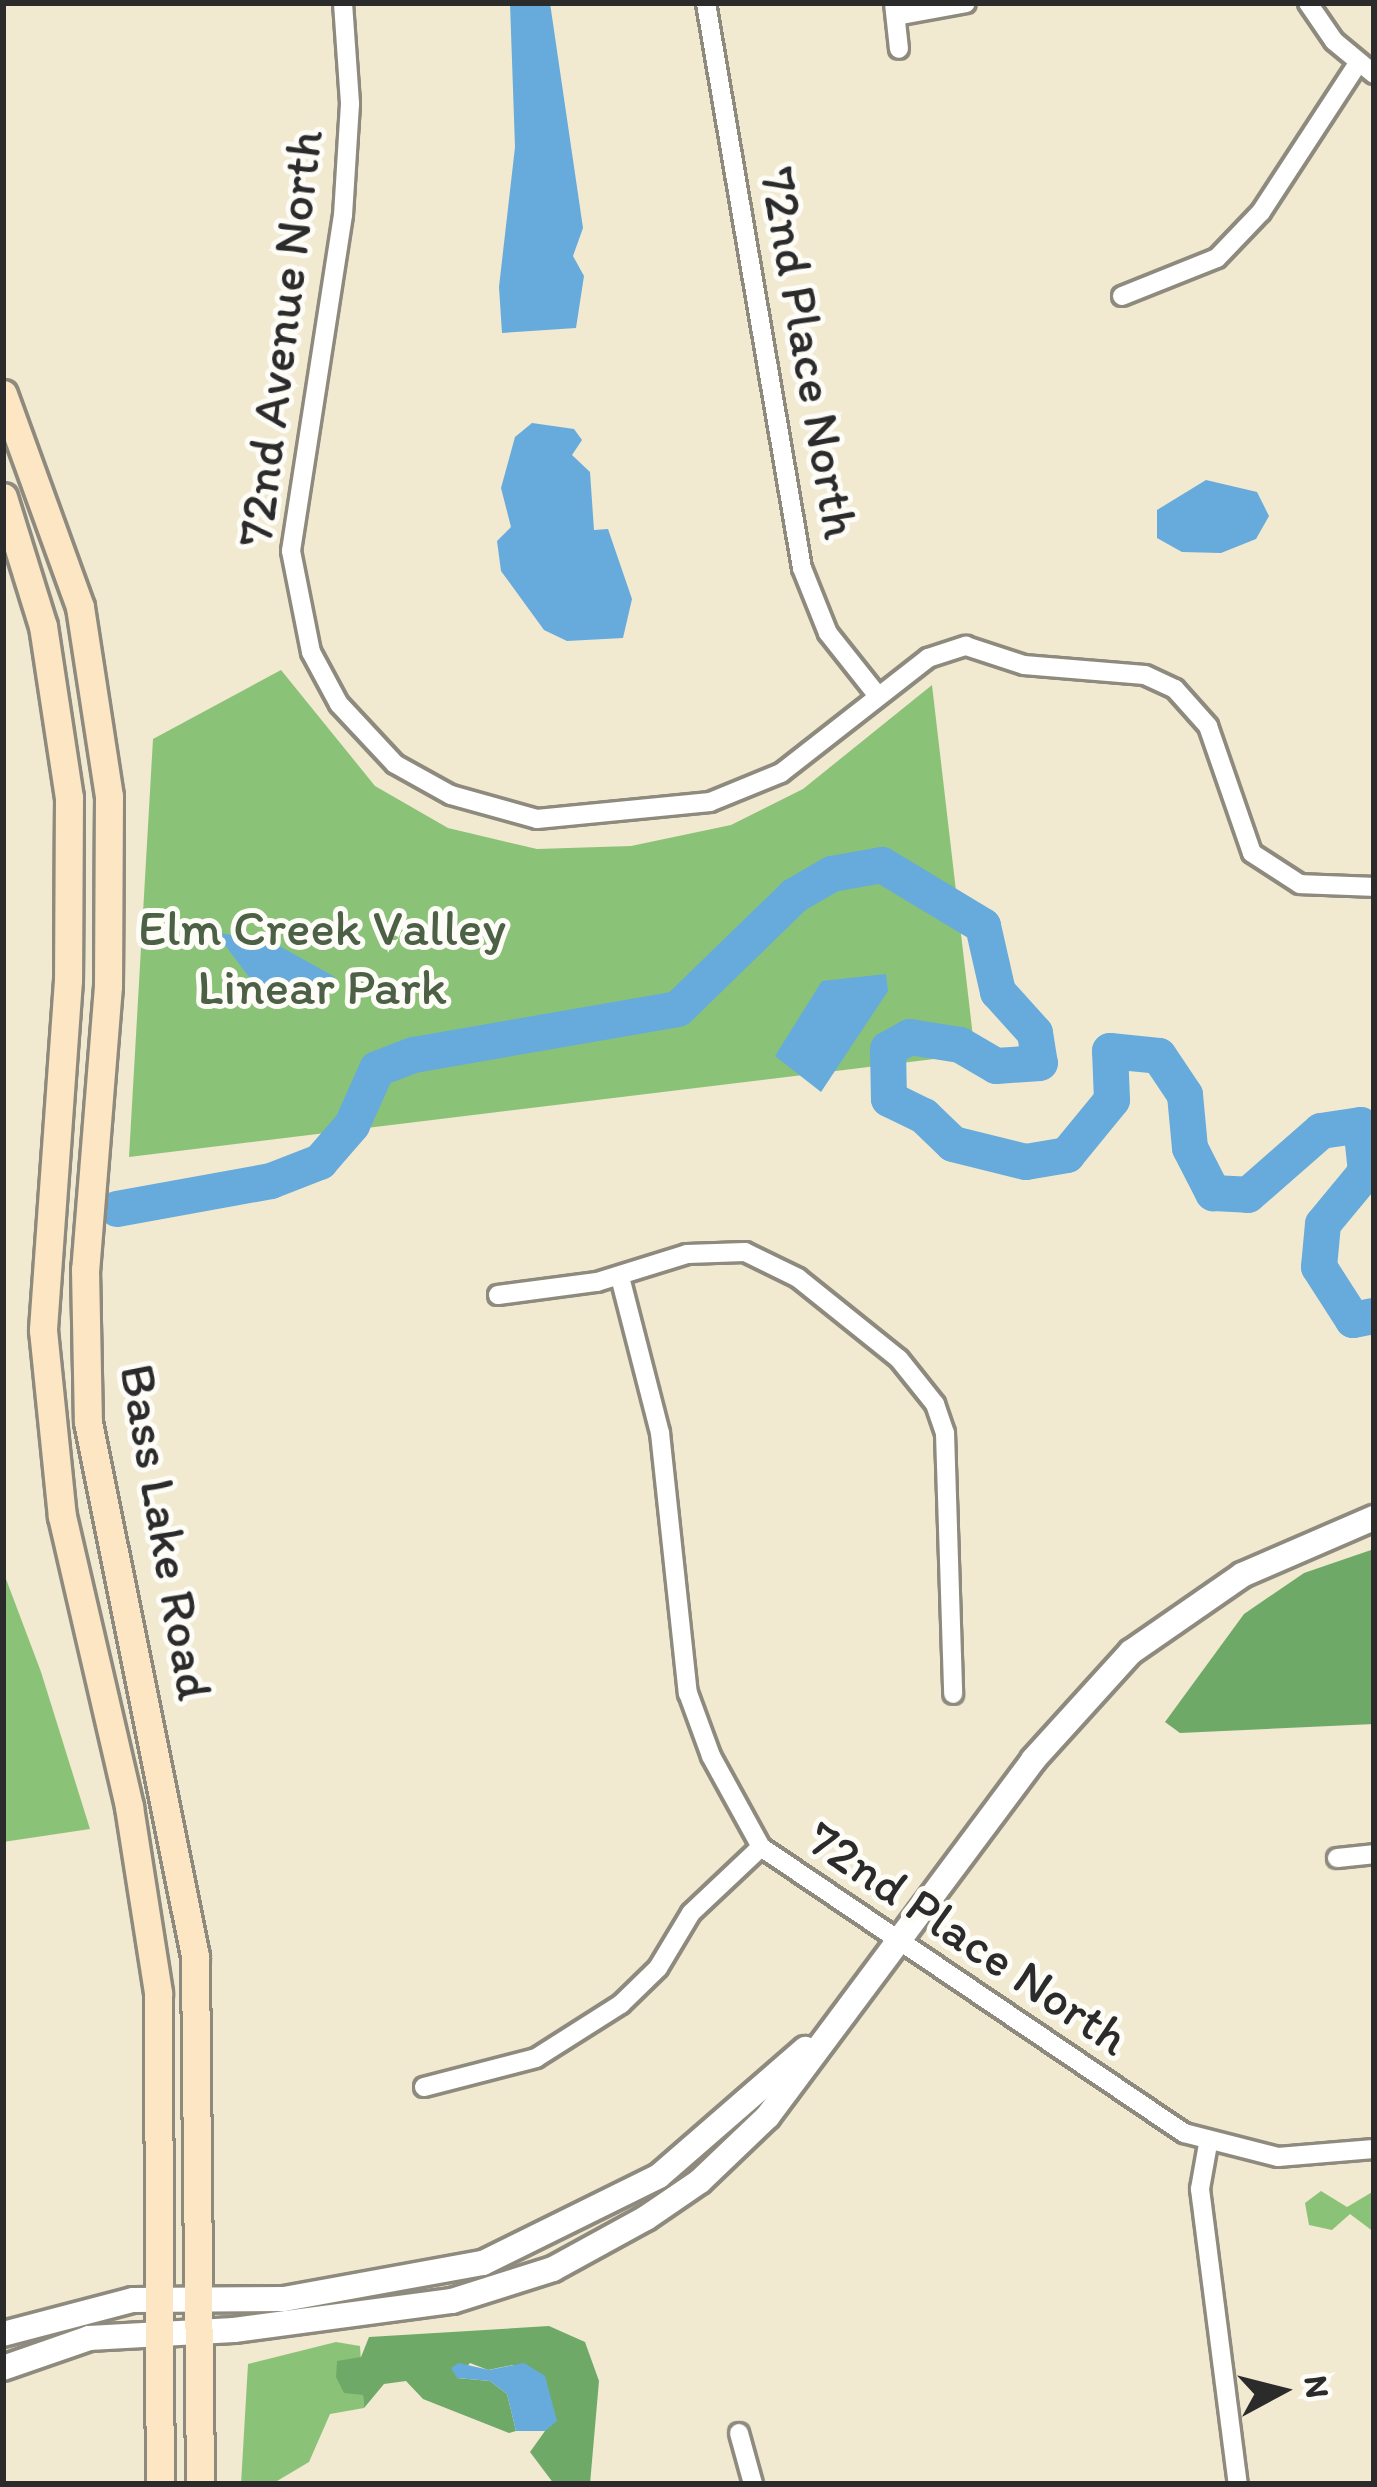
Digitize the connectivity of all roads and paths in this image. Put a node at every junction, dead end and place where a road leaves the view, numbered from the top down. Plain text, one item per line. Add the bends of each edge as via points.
1 (343, 3) edge
2 (706, 3) edge
3 (966, 3) edge
4 (1308, 3) edge
5 (895, 9) edge
6 (899, 49) dead end
7 (1366, 69) edge
8 (1122, 296) dead end
9 (3, 394) edge
10 (3, 497) edge
11 (878, 696) junction
12 (1374, 887) edge
13 (620, 1276) junction
14 (498, 1295) dead end
15 (1374, 1518) edge
16 (953, 1694) dead end
17 (761, 1847) junction
18 (1374, 1854) edge
19 (1337, 1858) dead end
20 (895, 1940) junction
21 (830, 2025) junction
22 (424, 2087) dead end
23 (1208, 2144) junction
24 (1374, 2149) edge
25 (160, 2300) junction
26 (200, 2301) junction
27 (160, 2332) junction
28 (201, 2332) junction
29 (3, 2334) edge
30 (3, 2368) edge
31 (739, 2433) dead end
32 (160, 2484) edge
33 (200, 2484) edge
34 (753, 2484) edge
35 (1238, 2484) edge

1 - 11 street, 72nd Avenue North via 350,104 343,215 292,551 310,652 366,737 451,796 498,813 581,820 743,792 781,773
2 - 11 street, 72nd Place North via 802,568 828,633
3 - 5 street
4 - 7 street
5 - 6 street
7 - 8 street via 1261,212 1217,258
9 - 26 main road, Bass Lake Road via 55,522 98,701 112,889 85,1269 88,1422 195,1956
10 - 25 main road, Bass Lake Road via 43,626 69,797 68,980 45,1262 49,1426 154,1950
11 - 12 street via 928,658 966,646 1024,665 1145,675 1175,689 1208,726 1252,853 1300,884
13 - 14 street
13 - 16 street via 687,1254 745,1252 797,1278 920,1380 935,1404 948,1462
13 - 17 street, 72nd Place North via 659,1433 688,1693 711,1756
15 - 20 street via 1242,1575 1131,1652 1068,1716
17 - 20 street, 72nd Place North
17 - 22 street via 692,1913 658,1968 621,2004 536,2058
18 - 19 street
20 - 21 street
20 - 23 street, 72nd Place North via 1160,2120
21 - 26 street via 694,2151 629,2196 520,2248 401,2284
21 - 28 street via 794,2083 739,2146 671,2202 585,2254 452,2300
23 - 24 street, 72nd Place North via 1278,2157
23 - 35 street via 1200,2189
25 - 26 street
25 - 27 main road, Bass Lake Road
25 - 29 street via 60,2314
26 - 28 main road, Bass Lake Road
27 - 28 street
27 - 30 street via 61,2344
27 - 32 main road, Bass Lake Road
28 - 33 main road, Bass Lake Road
31 - 34 street

